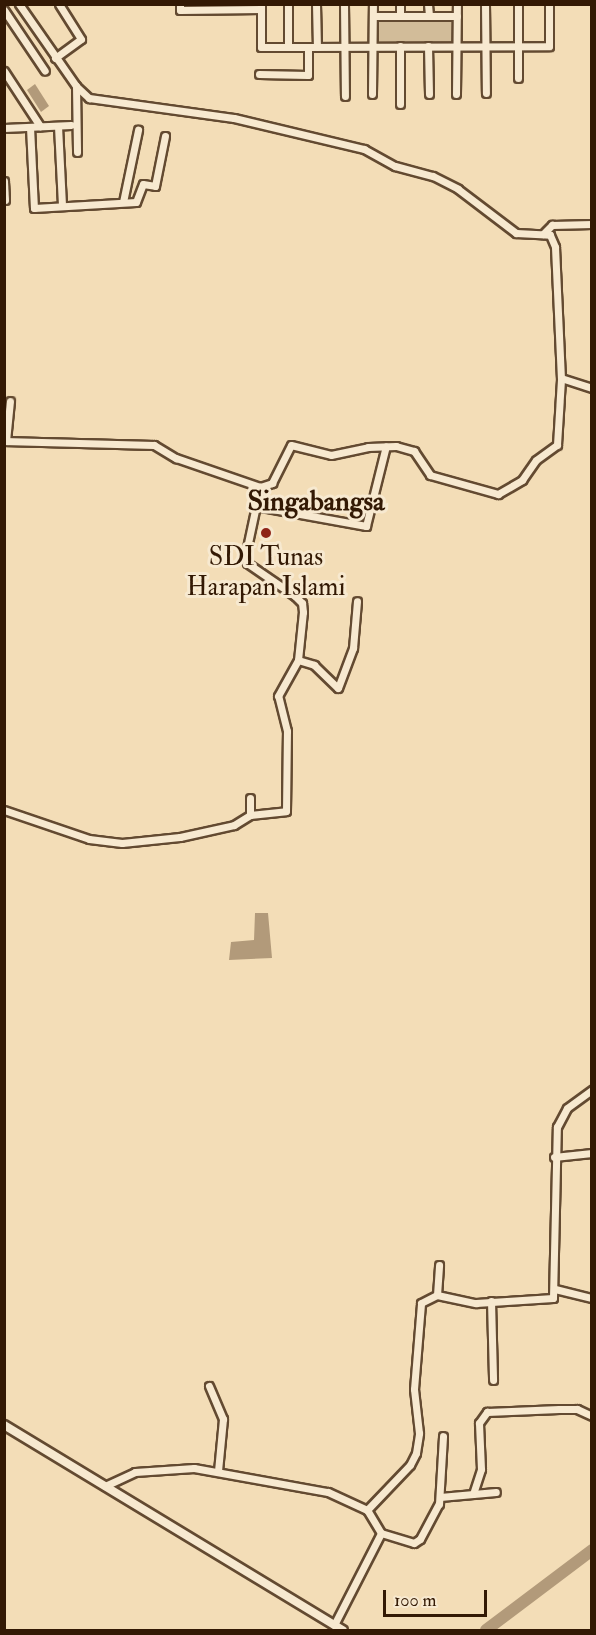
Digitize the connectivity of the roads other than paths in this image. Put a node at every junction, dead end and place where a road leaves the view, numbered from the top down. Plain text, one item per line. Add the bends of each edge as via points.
1 (19, 4) edge
2 (59, 4) edge
3 (180, 4) edge
4 (288, 4) edge
5 (316, 4) edge
6 (344, 4) edge
7 (372, 4) edge
8 (400, 4) edge
9 (428, 4) edge
10 (457, 4) edge
11 (485, 4) edge
12 (518, 4) edge
13 (549, 4) edge
14 (261, 7) edge
15 (4, 10) edge
16 (373, 16) junction
17 (400, 16) junction
18 (429, 16) junction
19 (457, 16) junction
20 (400, 46) junction
21 (428, 46) junction
22 (456, 46) junction
23 (288, 47) junction
24 (308, 47) junction
25 (317, 47) junction
26 (345, 47) junction
27 (372, 47) junction
28 (485, 47) junction
29 (519, 47) junction
30 (55, 58) junction
31 (4, 71) edge
32 (45, 71) dead end
33 (259, 74) dead end
34 (518, 78) dead end
35 (76, 86) junction
36 (486, 93) dead end
37 (372, 94) dead end
38 (429, 94) dead end
39 (456, 94) dead end
40 (345, 96) dead end
41 (400, 104) dead end
42 (71, 125) dead end
43 (40, 126) junction
44 (58, 126) junction
45 (30, 127) junction
46 (4, 128) edge
47 (138, 130) dead end
48 (165, 136) dead end
49 (77, 152) dead end
50 (4, 181) edge
51 (5, 200) edge
52 (123, 202) junction
53 (62, 206) junction
54 (591, 224) edge
55 (543, 234) junction
56 (561, 380) junction
57 (591, 388) edge
58 (10, 401) dead end
59 (5, 441) edge
60 (386, 446) junction
61 (260, 488) junction
62 (256, 506) junction
63 (357, 601) dead end
64 (298, 660) junction
65 (250, 798) dead end
66 (4, 810) edge
67 (250, 815) junction
68 (591, 1090) edge
69 (591, 1153) edge
70 (554, 1157) junction
71 (439, 1265) dead end
72 (555, 1289) junction
73 (437, 1295) junction
74 (591, 1298) edge
75 (491, 1301) junction
76 (493, 1380) dead end
77 (209, 1386) dead end
78 (591, 1416) edge
79 (4, 1425) edge
80 (443, 1436) dead end
81 (218, 1471) junction
82 (105, 1486) junction
83 (496, 1492) dead end
84 (473, 1494) junction
85 (440, 1497) junction
86 (368, 1510) junction
87 (381, 1533) junction
88 (334, 1625) junction
89 (343, 1630) edge

1 - 30 street
2 - 30 street via 81,39
3 - 14 street via 180,10
4 - 23 street
5 - 25 street
6 - 26 street
7 - 16 street
8 - 17 street
9 - 18 street
10 - 19 street
11 - 28 street
12 - 29 street
13 - 29 street via 549,46
14 - 23 street via 261,47
15 - 32 street
16 - 17 street
16 - 27 street
17 - 18 street
18 - 19 street
19 - 22 street
20 - 21 street
20 - 27 street
20 - 41 street
21 - 22 street
21 - 38 street
22 - 28 street
22 - 39 street
23 - 24 street
24 - 25 street
24 - 33 street via 308,75
25 - 26 street
26 - 27 street
26 - 40 street
27 - 37 street
28 - 29 street
28 - 36 street
29 - 34 street
30 - 35 street
31 - 43 street
35 - 49 street
35 - 55 street via 95,100 234,118 364,149 395,166 433,176 458,189 516,233
42 - 44 street
43 - 44 street
43 - 45 street
44 - 53 street
45 - 46 street
45 - 53 street via 34,208
47 - 52 street
48 - 52 street via 155,186 143,184 136,202
50 - 51 street
52 - 53 street
54 - 55 street via 552,225
55 - 56 street via 552,238 555,247
56 - 57 street
56 - 60 street via 557,446 536,460 522,480 504,492 491,494 430,475 414,451
58 - 59 street
59 - 61 street via 154,445 177,458
60 - 61 street via 331,455 291,445 272,483
60 - 62 street via 366,526
61 - 62 street
62 - 64 street via 245,557 252,569 302,603
63 - 64 street via 353,648 338,688 314,665
64 - 67 street via 278,696 286,731 286,811
65 - 67 street
66 - 67 street via 89,839 122,843 180,837 234,825
68 - 70 street via 563,1113
69 - 70 street
70 - 72 street
71 - 73 street
72 - 74 street
72 - 75 street via 549,1300
73 - 75 street
73 - 86 street via 419,1306 414,1389 416,1453 410,1465
75 - 76 street
77 - 81 street via 223,1419
78 - 84 street via 577,1409 487,1412 479,1423 481,1468
79 - 82 street
80 - 85 street
81 - 82 street via 166,1468 135,1472
81 - 86 street via 328,1492
82 - 88 street
83 - 84 street
84 - 85 street
85 - 87 street via 420,1539 414,1543
86 - 87 street
87 - 88 street
88 - 89 street

